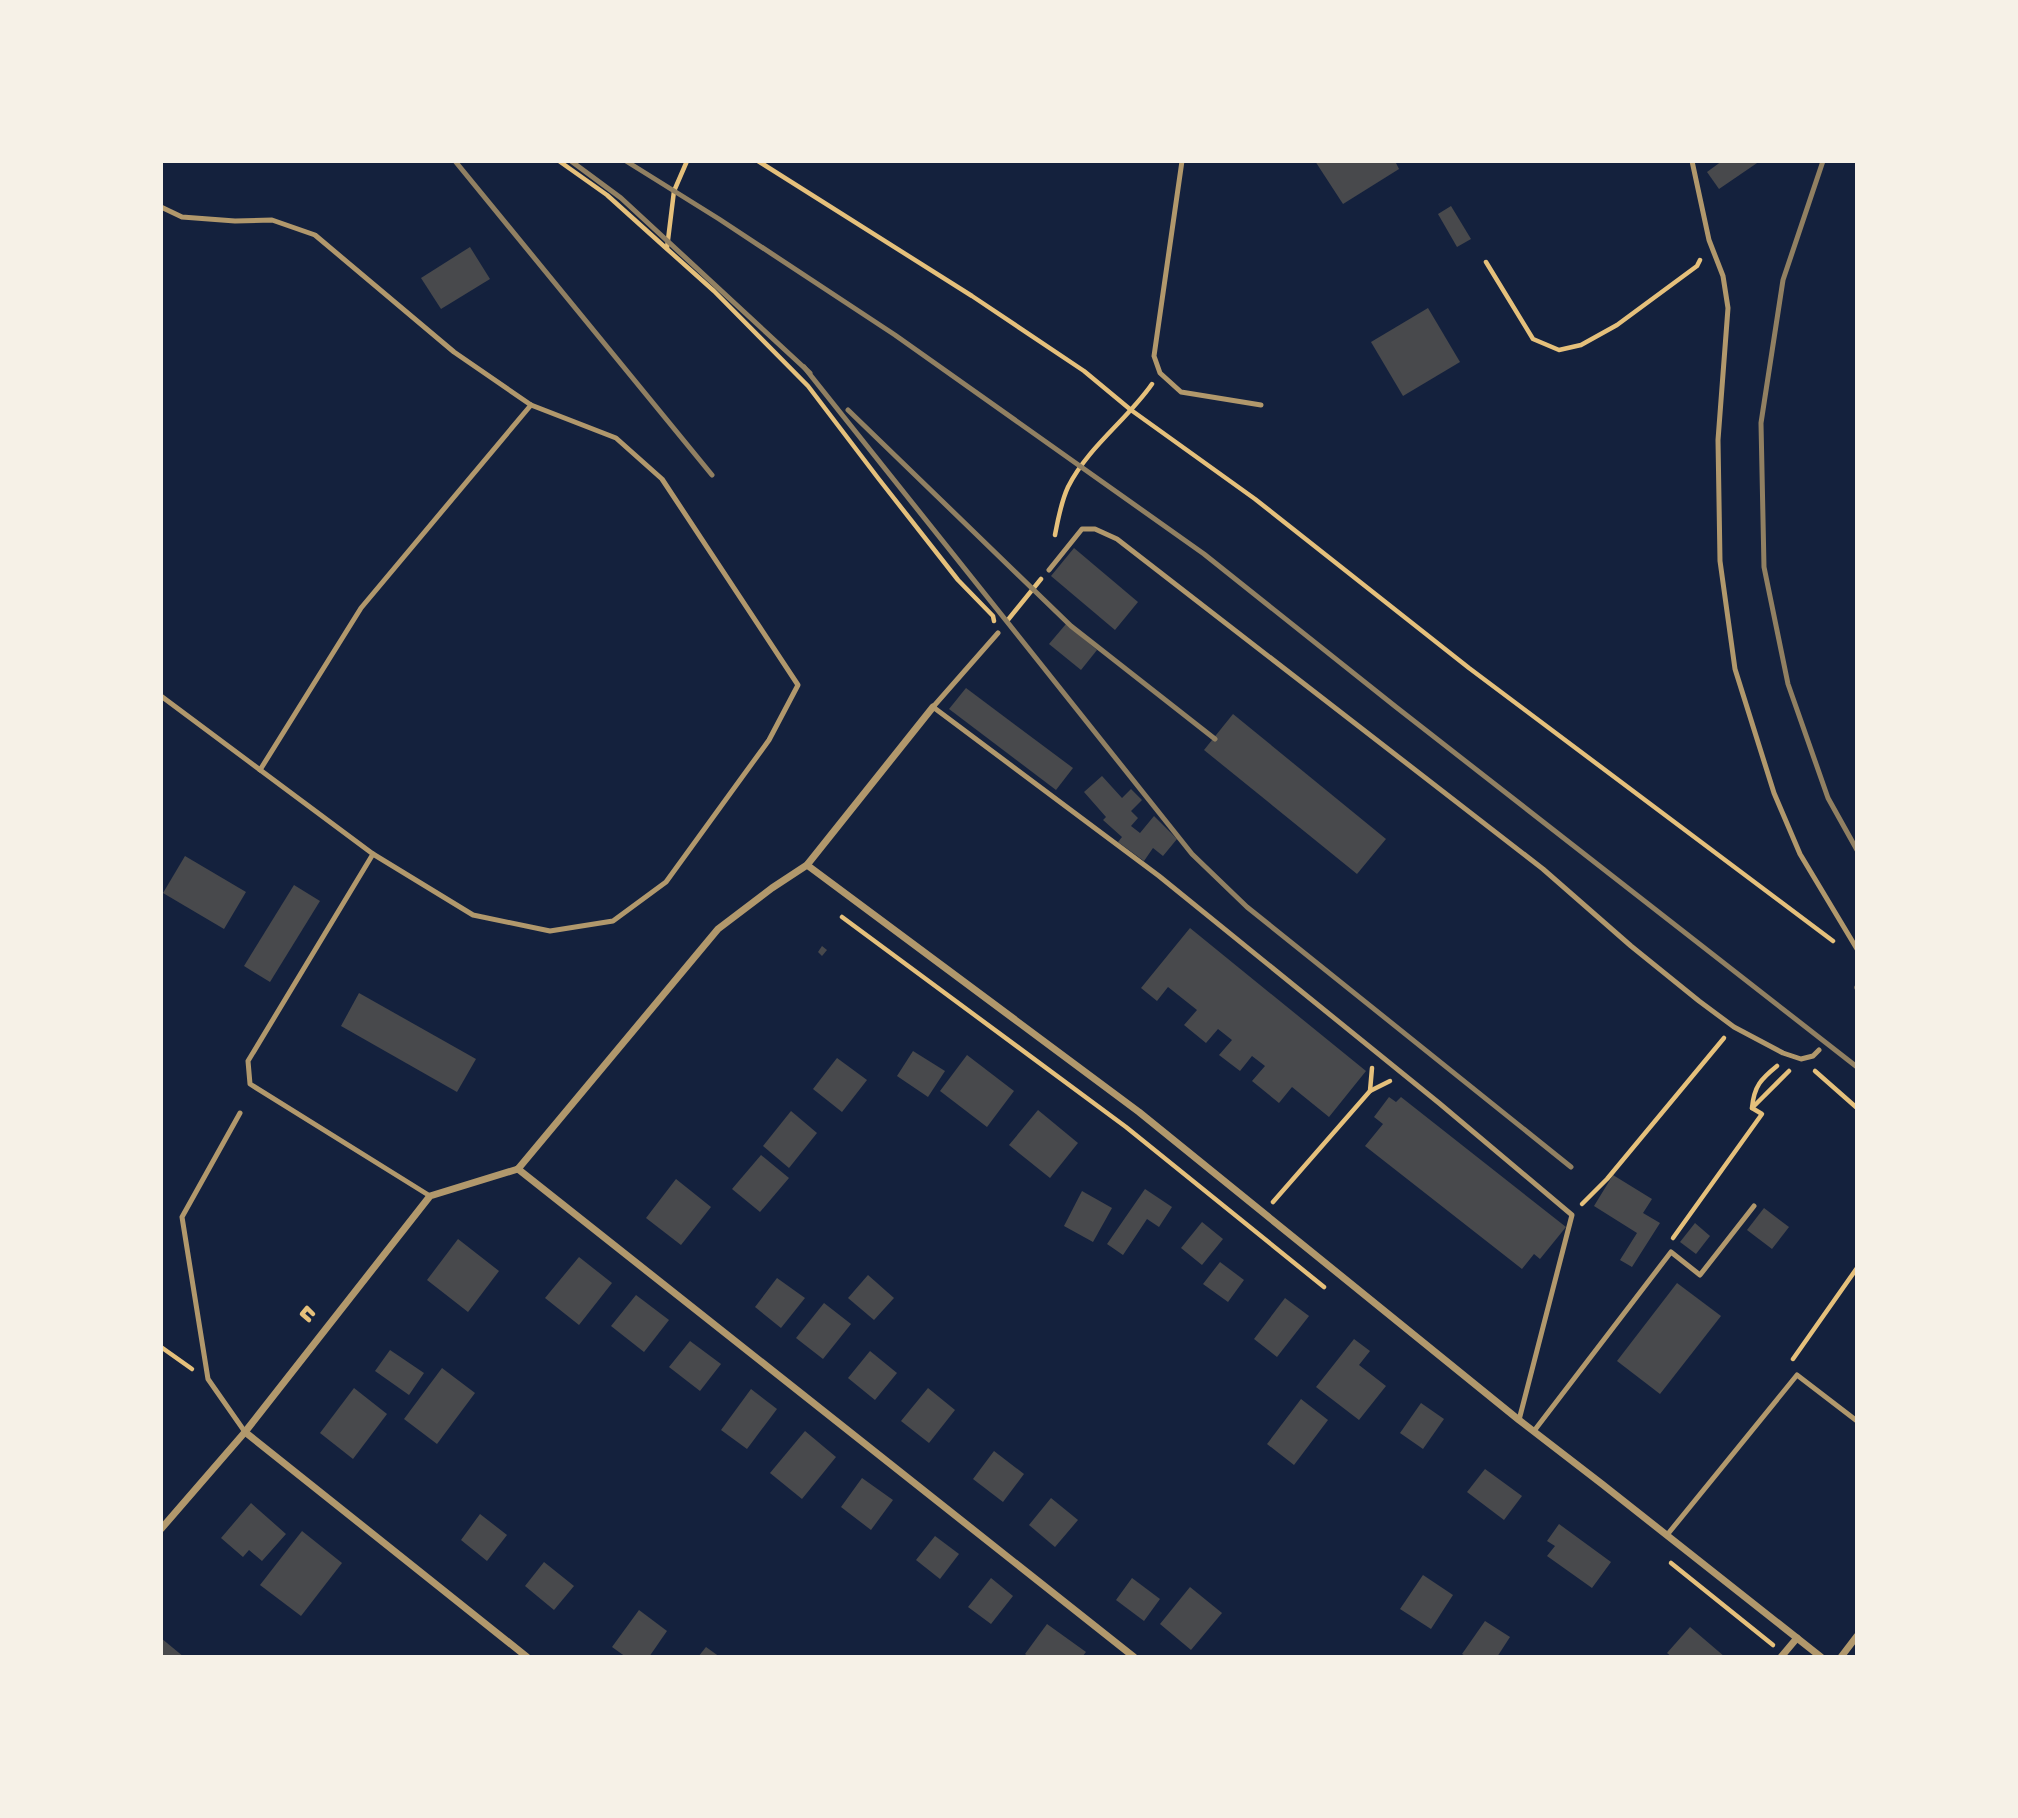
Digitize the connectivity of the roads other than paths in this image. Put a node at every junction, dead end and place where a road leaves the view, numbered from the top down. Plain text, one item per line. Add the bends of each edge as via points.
1 (1182, 161) edge
2 (1692, 161) edge
3 (161, 207) edge
4 (531, 405) junction
5 (1261, 405) dead end
6 (1049, 569) road end
7 (998, 633) road end
8 (161, 696) edge
9 (933, 707) junction
10 (260, 770) junction
11 (373, 854) junction
12 (807, 865) junction
13 (1857, 949) edge
14 (1819, 1050) dead end
15 (240, 1113) dead end
16 (519, 1169) junction
17 (430, 1196) junction
18 (1754, 1206) dead end
19 (1519, 1420) junction
20 (1857, 1421) edge
21 (1534, 1431) junction
22 (245, 1432) junction
23 (161, 1529) edge
24 (1667, 1535) junction
25 (1857, 1636) edge
26 (1797, 1638) junction
27 (1783, 1655) edge
28 (527, 1657) edge
29 (1133, 1657) edge
30 (1821, 1657) edge
31 (1841, 1657) edge

1 - 5 lane via 1154,356 1160,373 1181,392
2 - 13 lane via 1728,308 1718,440 1720,561 1735,669 1774,793 1800,855
3 - 4 lane via 182,217 272,219 315,235 454,352
4 - 10 lane via 360,608
4 - 11 lane via 616,438 662,479 798,685 769,740 666,882 613,921 550,931 473,915
6 - 14 lane via 1082,529 1095,529 1117,539 1532,860 1734,1027 1801,1059
7 - 9 lane
8 - 10 lane
9 - 12 street
9 - 19 lane via 1159,876 1572,1214
10 - 11 lane
11 - 17 lane via 248,1060 250,1084
12 - 16 street via 718,929
12 - 19 street via 1139,1112
15 - 22 lane via 182,1217 208,1380
16 - 17 street
16 - 29 street
17 - 22 street
18 - 21 lane via 1700,1275 1671,1252
19 - 21 street
20 - 24 lane via 1797,1375
21 - 24 street
22 - 23 street
22 - 28 street
24 - 26 street
25 - 31 street
26 - 27 street
26 - 30 street

